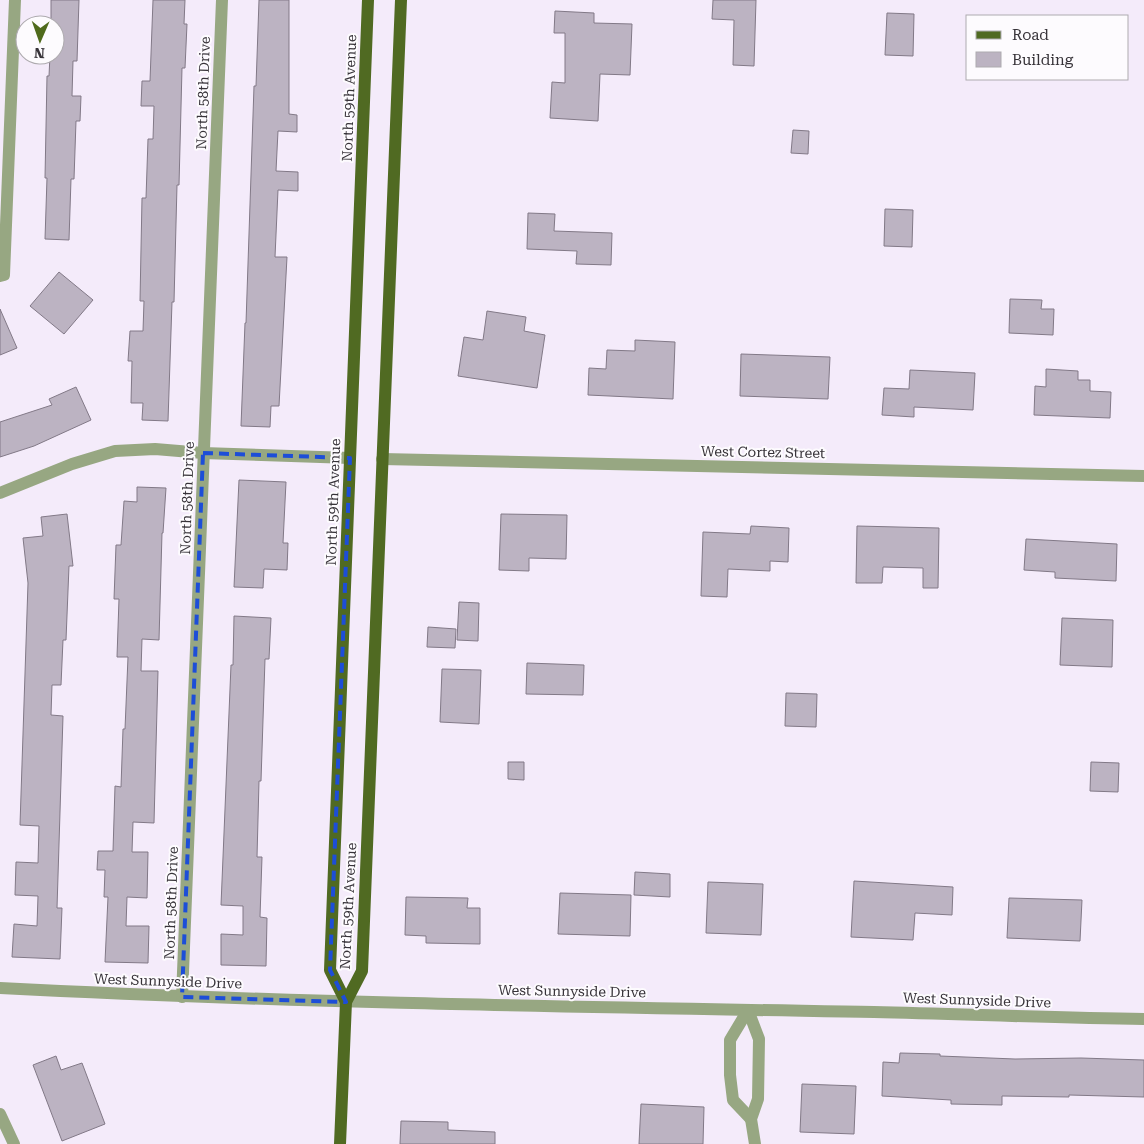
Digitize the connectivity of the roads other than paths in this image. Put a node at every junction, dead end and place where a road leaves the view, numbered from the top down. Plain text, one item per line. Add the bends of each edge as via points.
1 (15, 0) edge
2 (222, 0) edge
3 (368, 0) edge
4 (400, 0) edge
5 (2, 276) edge
6 (203, 453) junction
7 (350, 458) junction
8 (382, 459) junction
9 (1144, 476) edge
10 (0, 493) edge
11 (0, 988) edge
12 (182, 997) junction
13 (346, 1002) junction
14 (748, 1010) junction
15 (1144, 1020) edge
16 (0, 1114) edge
17 (751, 1119) junction
18 (14, 1144) edge
19 (340, 1144) edge
20 (755, 1144) edge

1 - 5 street
2 - 6 street, North 58th Drive
3 - 7 main road, North 59th Avenue
4 - 8 main road, North 59th Avenue
6 - 7 street
6 - 10 street via 155,449 115,451 72,464
6 - 12 street, North 58th Drive
7 - 13 main road, North 59th Avenue via 330,970
8 - 9 street, West Cortez Street
8 - 13 main road, North 59th Avenue via 362,971
11 - 12 street, West Sunnyside Drive
12 - 13 street, West Sunnyside Drive
13 - 14 street, West Sunnyside Drive
13 - 19 main road, North 59th Avenue
14 - 15 street, West Sunnyside Drive
14 - 17 street via 759,1039 758,1099
14 - 17 street via 730,1040 730,1075 733,1100
16 - 18 street
17 - 20 street

